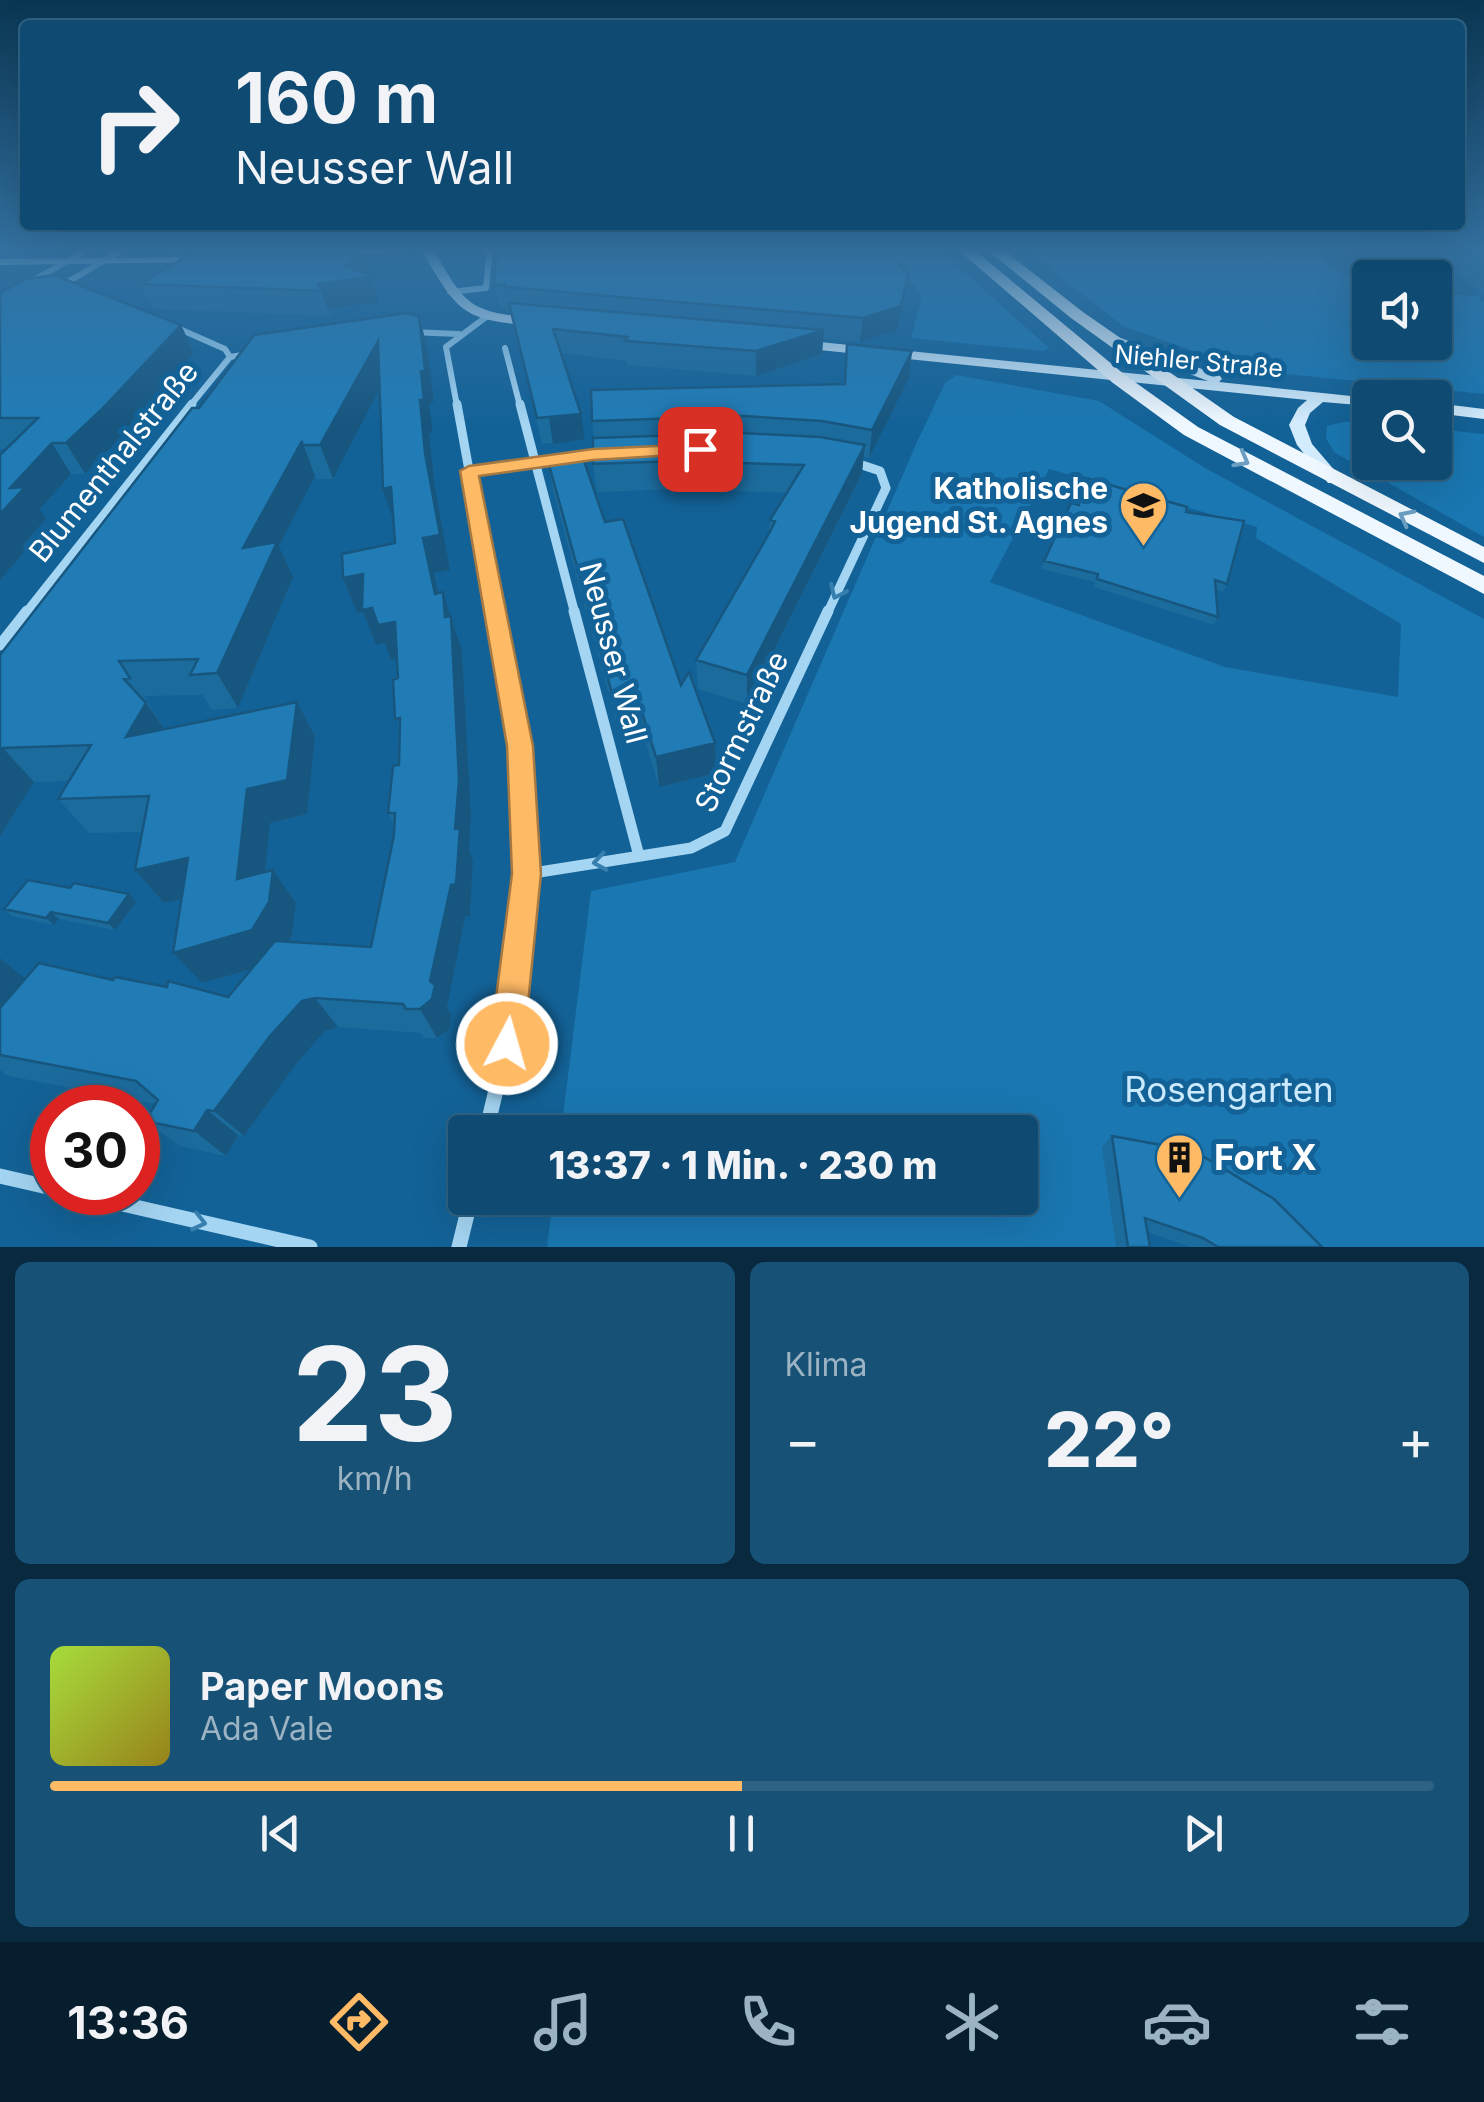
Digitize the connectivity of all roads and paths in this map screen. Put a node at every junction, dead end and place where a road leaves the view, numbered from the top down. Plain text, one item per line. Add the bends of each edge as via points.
1 (463, 306) edge
2 (1032, 306) edge
3 (1067, 306) edge
4 (486, 317) junction
5 (558, 324) edge
6 (173, 326) edge
7 (396, 334) edge
8 (459, 334) junction
9 (1106, 336) junction
10 (782, 342) edge
11 (505, 348) dead end
12 (259, 353) edge
13 (230, 357) junction
14 (1119, 379) junction
15 (1171, 383) junction
16 (1252, 390) junction
17 (1319, 397) junction
18 (1352, 400) edge
19 (1452, 410) edge
20 (1484, 414) edge
21 (628, 452) edge
22 (846, 461) edge
23 (536, 463) junction
24 (469, 471) junction
25 (1335, 481) junction
26 (1484, 556) edge
27 (1484, 586) edge
28 (0, 645) edge
29 (638, 856) junction
30 (527, 874) junction
31 (490, 1115) edge
32 (0, 1176) edge
33 (30, 1183) edge
34 (160, 1213) edge
35 (467, 1215) edge
36 (310, 1247) edge
37 (460, 1247) edge

1 - 4 street
2 - 14 main road
3 - 9 main road
4 - 5 street
4 - 8 street
6 - 13 street
7 - 8 street
8 - 24 street via 446,347
9 - 15 main road
9 - 16 street
10 - 14 street, Niehler Straße
11 - 23 street, Neusser Wall
12 - 13 street
13 - 28 street, Blumenthalstraße
14 - 15 street, Niehler Straße
14 -> 27 main road via 1236,456
15 - 16 street, Niehler Straße
15 - 25 main road
16 - 17 street, Niehler Straße
17 - 18 street, Niehler Straße
17 - 25 street via 1297,424
19 - 20 street
21 - 23 street
22 -> 29 street, Stormstraße via 880,471 886,488 726,831 691,848
23 - 24 street
23 - 29 street, Neusser Wall
24 - 30 street via 520,746
26 -> 25 main road
29 -> 30 street, Stormstraße
30 - 31 street via 507,1044
32 - 33 street
34 -> 36 street
35 - 37 street

